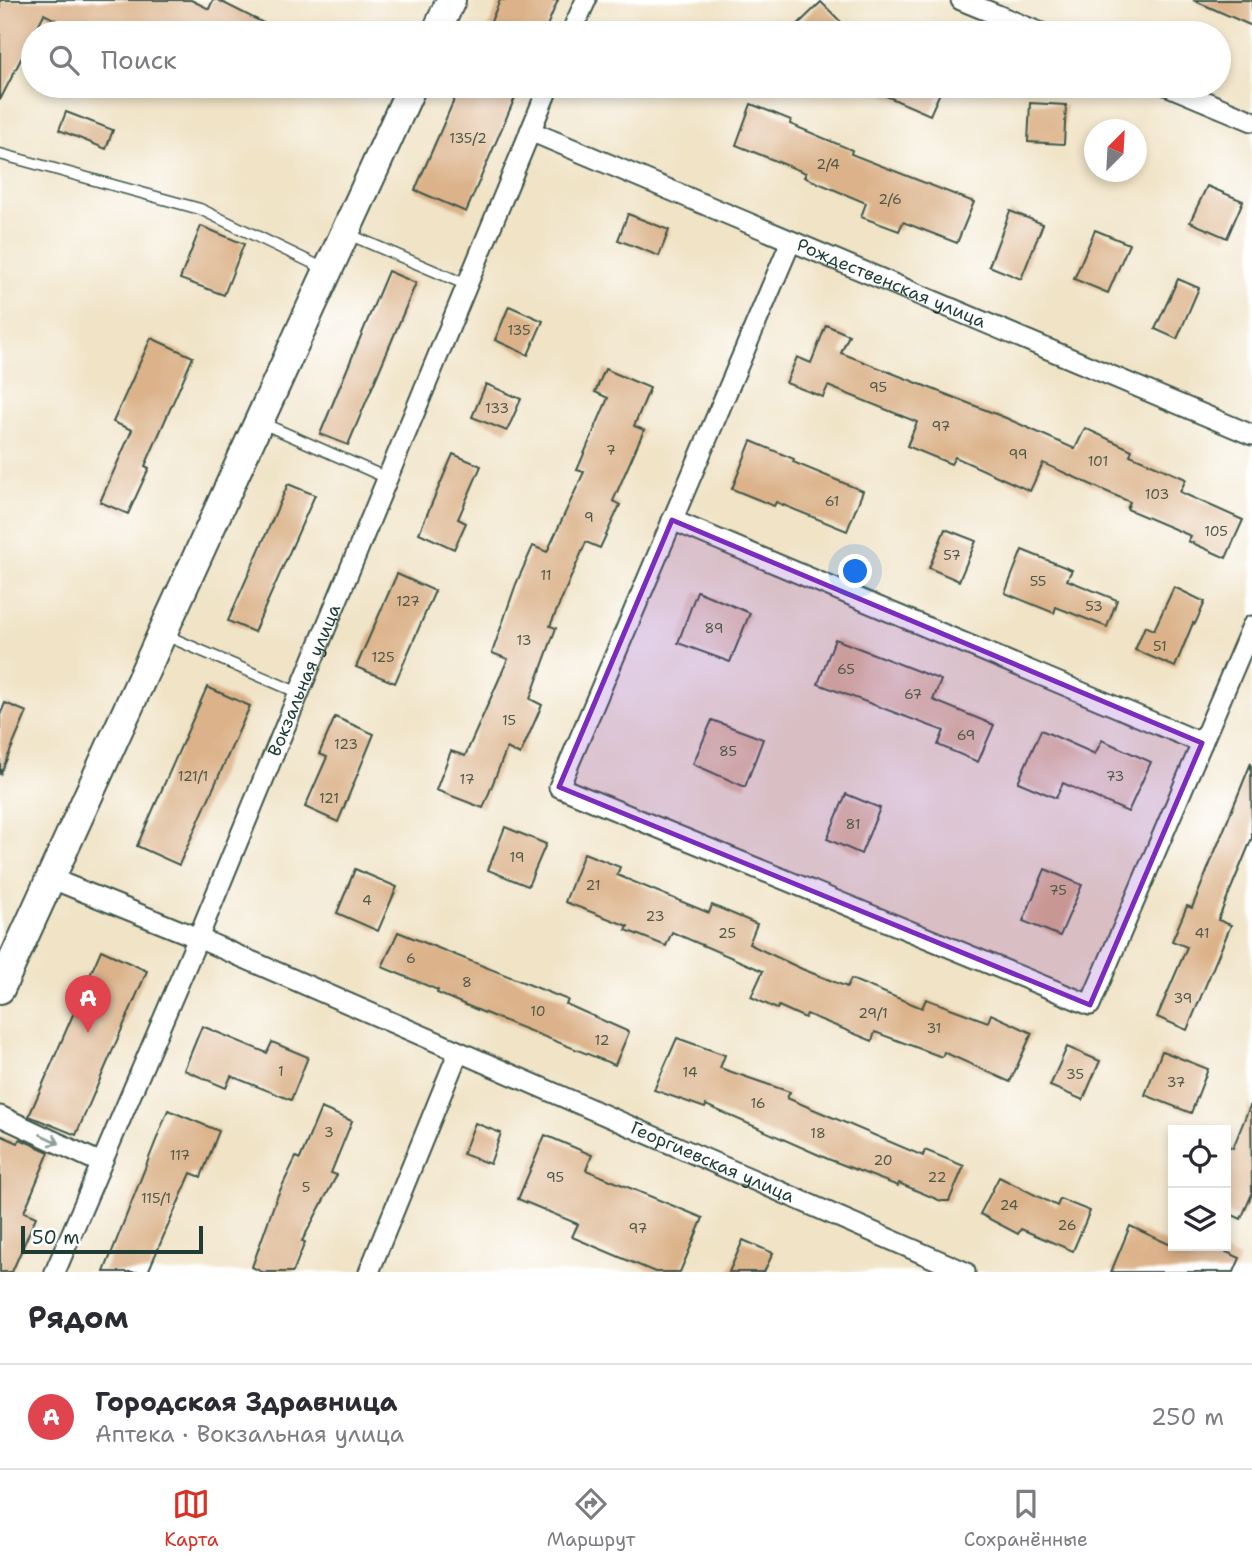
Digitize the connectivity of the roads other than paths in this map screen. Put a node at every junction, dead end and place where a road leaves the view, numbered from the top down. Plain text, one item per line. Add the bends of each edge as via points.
1 (451, 0) edge
2 (586, 0) edge
3 (961, 0) edge
4 (441, 21) edge
5 (576, 21) edge
6 (1012, 21) edge
7 (406, 98) edge
8 (544, 98) edge
9 (1197, 98) edge
10 (1252, 121) edge
11 (530, 131) junction
12 (0, 155) edge
13 (344, 232) junction
14 (791, 241) junction
15 (327, 270) junction
16 (467, 285) junction
17 (258, 422) junction
18 (1252, 435) edge
19 (387, 478) junction
20 (672, 520) junction
21 (1252, 626) edge
22 (162, 633) junction
23 (299, 693) junction
24 (1202, 744) junction
25 (50, 877) junction
26 (198, 938) junction
27 (0, 989) edge
28 (458, 1053) junction
29 (0, 1116) edge
30 (101, 1163) junction
31 (55, 1272) edge
32 (369, 1272) edge
33 (965, 1272) edge

1 - 4 main road
2 - 5 street
3 - 6 street
7 - 13 main road
8 - 11 street, Вокзальная улица
9 - 10 street
11 - 14 street, Рождественская улица
11 - 16 street, Вокзальная улица
12 - 15 lane via 200,209
13 - 15 main road
13 - 16 lane
14 - 18 street, Рождественская улица
14 - 20 street
15 - 17 main road
16 - 19 street, Вокзальная улица
17 - 19 lane
17 - 22 main road
19 - 23 street, Вокзальная улица
20 - 24 street
20 - 24 street via 559,787 1090,1005
21 - 24 street
22 - 23 lane
22 - 25 main road
23 - 26 street, Вокзальная улица
25 - 26 street, Георгиевская улица
25 - 27 main road
26 - 28 street, Георгиевская улица
26 - 30 street, Вокзальная улица
28 - 32 street
28 - 33 street, Георгиевская улица
29 -> 30 street
30 - 31 street, Вокзальная улица

